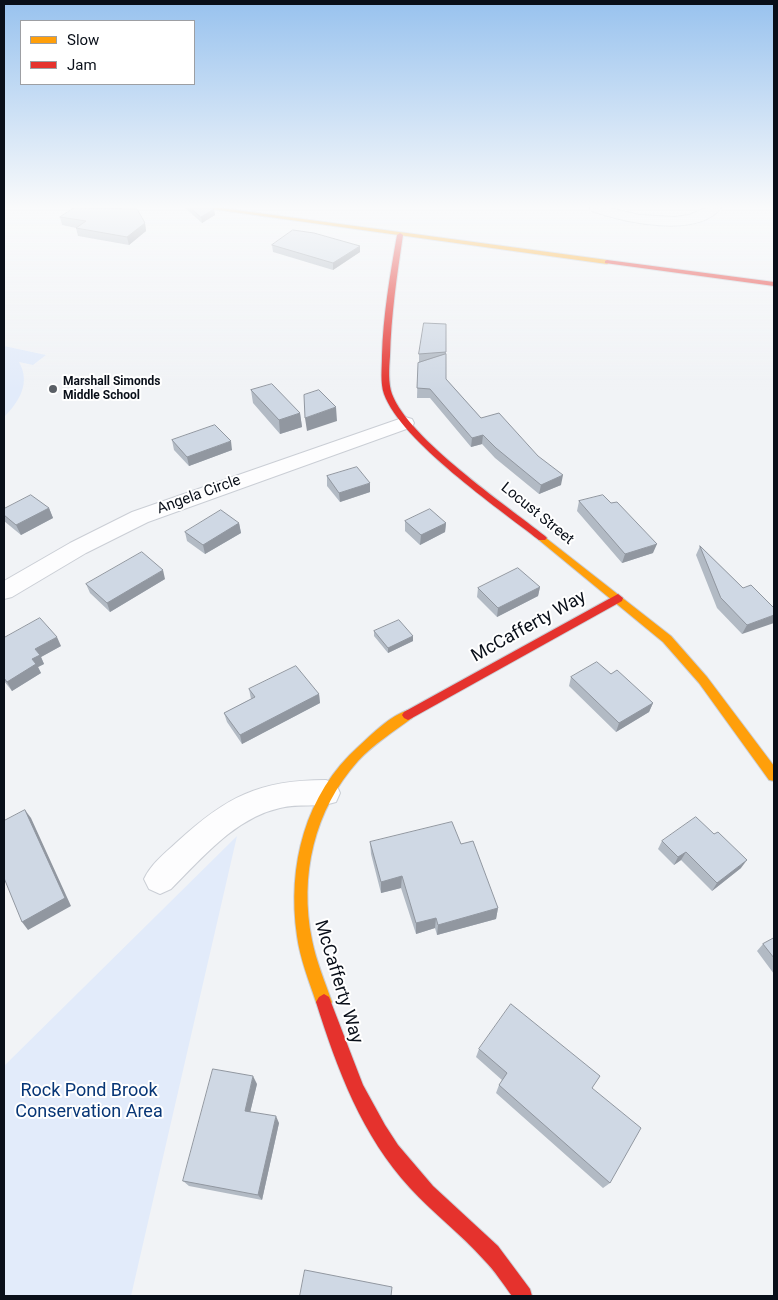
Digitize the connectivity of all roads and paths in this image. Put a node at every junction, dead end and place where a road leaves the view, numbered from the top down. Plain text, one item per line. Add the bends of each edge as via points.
1 (395, 269) edge
2 (657, 269) edge
3 (774, 284) edge
4 (405, 424) junction
5 (4, 591) edge
6 (618, 598) junction
7 (774, 776) edge
8 (326, 793) junction
9 (160, 879) dead end
10 (523, 1296) edge

1 - 4 street, Locust Street via 388,310 385,375 390,400
2 - 3 street
4 - 5 street, Angela Circle via 154,511 110,531
4 - 6 street, Locust Street
6 - 7 street, Locust Street via 667,640 692,667
6 - 8 street, McCafferty Way via 389,726 354,758
8 - 9 street via 290,794 256,804 212,830
8 - 10 street, McCafferty Way via 308,830 303,850 300,913 310,963 348,1072 375,1127 408,1172 493,1255

